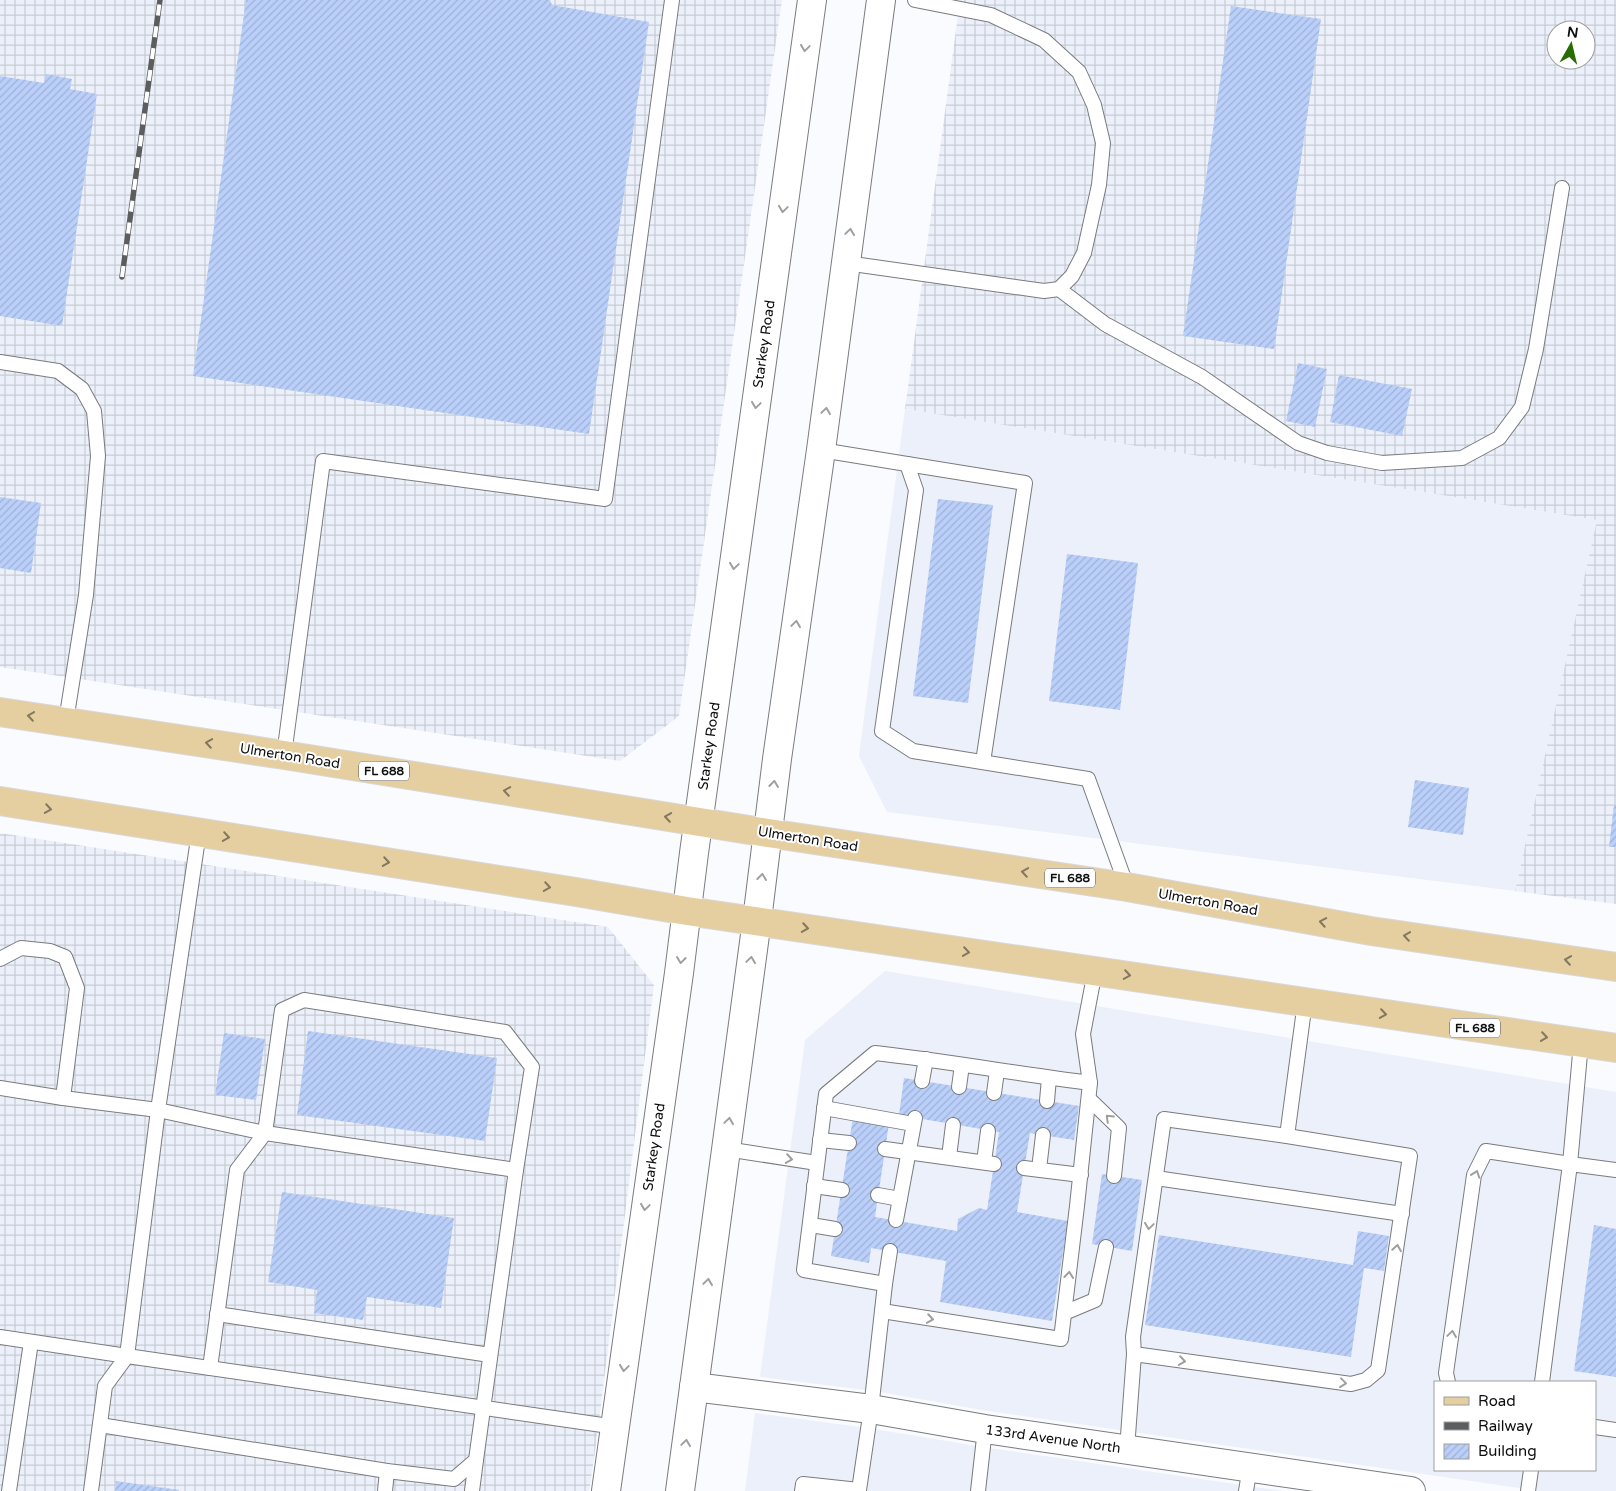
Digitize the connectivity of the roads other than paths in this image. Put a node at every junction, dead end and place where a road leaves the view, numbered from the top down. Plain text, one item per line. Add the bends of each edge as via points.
1 (672, 0) edge
2 (812, 0) edge
3 (881, 0) edge
4 (915, 0) edge
5 (1562, 188) dead end
6 (846, 263) junction
7 (1059, 289) junction
8 (0, 362) edge
9 (821, 450) junction
10 (907, 464) junction
11 (0, 712) edge
12 (66, 722) junction
13 (284, 755) junction
14 (983, 762) junction
15 (0, 801) edge
16 (698, 822) junction
17 (199, 832) junction
18 (768, 833) junction
19 (1127, 887) junction
20 (687, 911) junction
21 (757, 920) junction
22 (0, 959) edge
23 (1616, 967) edge
24 (1095, 971) junction
25 (1305, 1002) junction
26 (1581, 1043) junction
27 (1616, 1048) edge
28 (926, 1059) junction
29 (962, 1065) junction
30 (997, 1071) junction
31 (1049, 1078) junction
32 (922, 1081) dead end
33 (1090, 1083) junction
34 (959, 1087) dead end
35 (0, 1088) edge
36 (994, 1092) dead end
37 (63, 1098) junction
38 (1089, 1099) junction
39 (1047, 1100) dead end
40 (824, 1108) junction
41 (158, 1110) junction
42 (953, 1125) dead end
43 (988, 1131) dead end
44 (265, 1133) junction
45 (1043, 1135) dead end
46 (1287, 1136) junction
47 (820, 1140) junction
48 (849, 1143) dead end
49 (726, 1149) junction
50 (885, 1149) dead end
51 (910, 1152) junction
52 (949, 1157) junction
53 (817, 1163) junction
54 (1570, 1164) junction
55 (1024, 1168) dead end
56 (1039, 1169) junction
57 (516, 1170) junction
58 (1616, 1170) edge
59 (1081, 1175) junction
60 (1114, 1176) dead end
61 (1156, 1178) junction
62 (814, 1186) junction
63 (842, 1190) dead end
64 (878, 1195) dead end
65 (900, 1199) junction
66 (1402, 1214) junction
67 (896, 1220) dead end
68 (811, 1225) junction
69 (835, 1229) dead end
70 (1106, 1247) dead end
71 (890, 1251) dead end
72 (885, 1284) junction
73 (882, 1311) junction
74 (1064, 1313) junction
75 (217, 1314) junction
76 (0, 1337) edge
77 (31, 1342) junction
78 (1134, 1354) junction
79 (490, 1355) junction
80 (127, 1356) junction
81 (210, 1368) junction
82 (1448, 1381) edge
83 (1542, 1381) edge
84 (694, 1387) junction
85 (482, 1408) junction
86 (872, 1409) junction
87 (100, 1425) junction
88 (616, 1427) junction
89 (1596, 1427) edge
90 (985, 1429) junction
91 (1616, 1430) edge
92 (1127, 1450) junction
93 (476, 1460) junction
94 (387, 1471) junction
95 (1531, 1471) edge
96 (1248, 1479) edge
97 (9, 1491) edge
98 (91, 1491) edge
99 (385, 1491) edge
100 (472, 1491) edge
101 (606, 1491) edge
102 (680, 1491) edge
103 (802, 1491) edge
104 (978, 1491) edge
105 (1412, 1491) edge
106 (1528, 1491) edge

1 - 13 lane via 604,499 323,461
2 -> 16 main road, Starkey Road
6 -> 3 main road
4 - 7 lane via 991,15 1044,40 1079,72 1094,105 1103,143 1099,184 1084,253 1072,276
5 - 7 lane via 1536,348 1522,407 1499,438 1462,458 1382,463 1327,453 1298,442 1202,377 1105,324
6 - 7 lane via 1044,291
9 -> 6 main road
8 - 12 lane via 58,371 82,389 94,411 98,456 86,595
9 - 10 lane
18 -> 9 main road
10 - 14 lane via 916,490 882,731 913,751
10 - 14 lane via 1025,483
12 -> 11 main road, Ulmerton Road / FL 688
13 -> 12 main road, Ulmerton Road / FL 688
16 -> 13 main road, Ulmerton Road / FL 688
14 - 19 lane via 1088,779
15 -> 17 main road, FL 688
16 - 18 main road, Ulmerton Road / FL 688
16 - 20 main road, Starkey Road
17 -> 20 main road, FL 688
17 - 41 lane
19 -> 18 main road, Ulmerton Road / FL 688
21 -> 18 main road
23 -> 19 main road, Ulmerton Road / FL 688 via 1371,931
20 - 21 main road, FL 688
20 -> 88 main road, Starkey Road
21 -> 24 main road, FL 688
49 -> 21 main road
22 - 37 lane via 21,948 50,951 66,957 77,988
24 -> 25 main road, FL 688
24 - 33 lane via 1083,1034
25 -> 26 main road, FL 688
25 - 46 lane
26 - 27 main road, FL 688
26 - 54 lane
28 - 29 lane
28 - 32 lane
28 - 40 lane via 875,1053 826,1094
29 - 30 lane
29 - 34 lane
30 - 31 lane
30 - 36 lane
31 - 33 lane
31 - 39 lane
33 - 38 lane
35 - 37 lane
37 - 41 lane
38 - 59 lane
60 -> 38 lane via 1119,1128
40 - 47 lane
40 - 51 lane via 914,1121
41 - 44 lane
41 - 80 lane
42 - 52 lane
43 - 52 lane via 989,1163
44 - 57 lane
44 - 57 lane via 282,1010 304,1000 505,1032 532,1067
44 - 75 lane via 237,1170
45 - 56 lane
46 - 61 lane via 1164,1119
46 - 66 lane via 1410,1156
47 - 48 lane
47 - 53 lane
49 -> 53 lane
84 -> 49 main road
50 - 51 lane
51 - 52 lane
51 - 65 lane
53 - 62 lane
54 - 58 lane
82 -> 54 lane via 1446,1373 1474,1176 1486,1152
54 - 83 lane
55 - 56 lane
56 - 59 lane
57 - 79 lane
74 -> 59 lane
61 - 66 lane
61 -> 78 lane via 1132,1337
62 - 63 lane
62 - 68 lane
64 - 65 lane
65 - 67 lane
78 -> 66 lane via 1351,1384 1366,1380 1378,1370
68 - 69 lane
68 - 72 lane via 804,1270
70 - 74 lane via 1096,1300
71 - 72 lane
72 - 73 lane
73 -> 74 lane via 1060,1339
73 - 86 lane
75 - 79 lane
75 - 81 lane
76 - 77 lane
77 - 80 lane
77 - 97 lane
78 - 92 lane
79 - 85 lane
80 - 81 lane
80 - 87 lane via 105,1386
81 - 85 lane
84 - 86 main road, 133rd Avenue North
102 -> 84 main road
85 - 88 lane
85 - 93 lane
86 - 90 main road, 133rd Avenue North
86 - 103 lane via 859,1490 803,1484
87 - 94 lane
87 - 98 lane
88 - 101 main road, Starkey Road
89 - 91 lane
90 - 92 main road, 133rd Avenue North
90 - 104 lane
92 - 96 main road, 133rd Avenue North
93 - 94 lane via 454,1479
93 - 100 lane
94 - 99 lane
95 - 106 lane
96 - 105 main road, 133rd Avenue North

